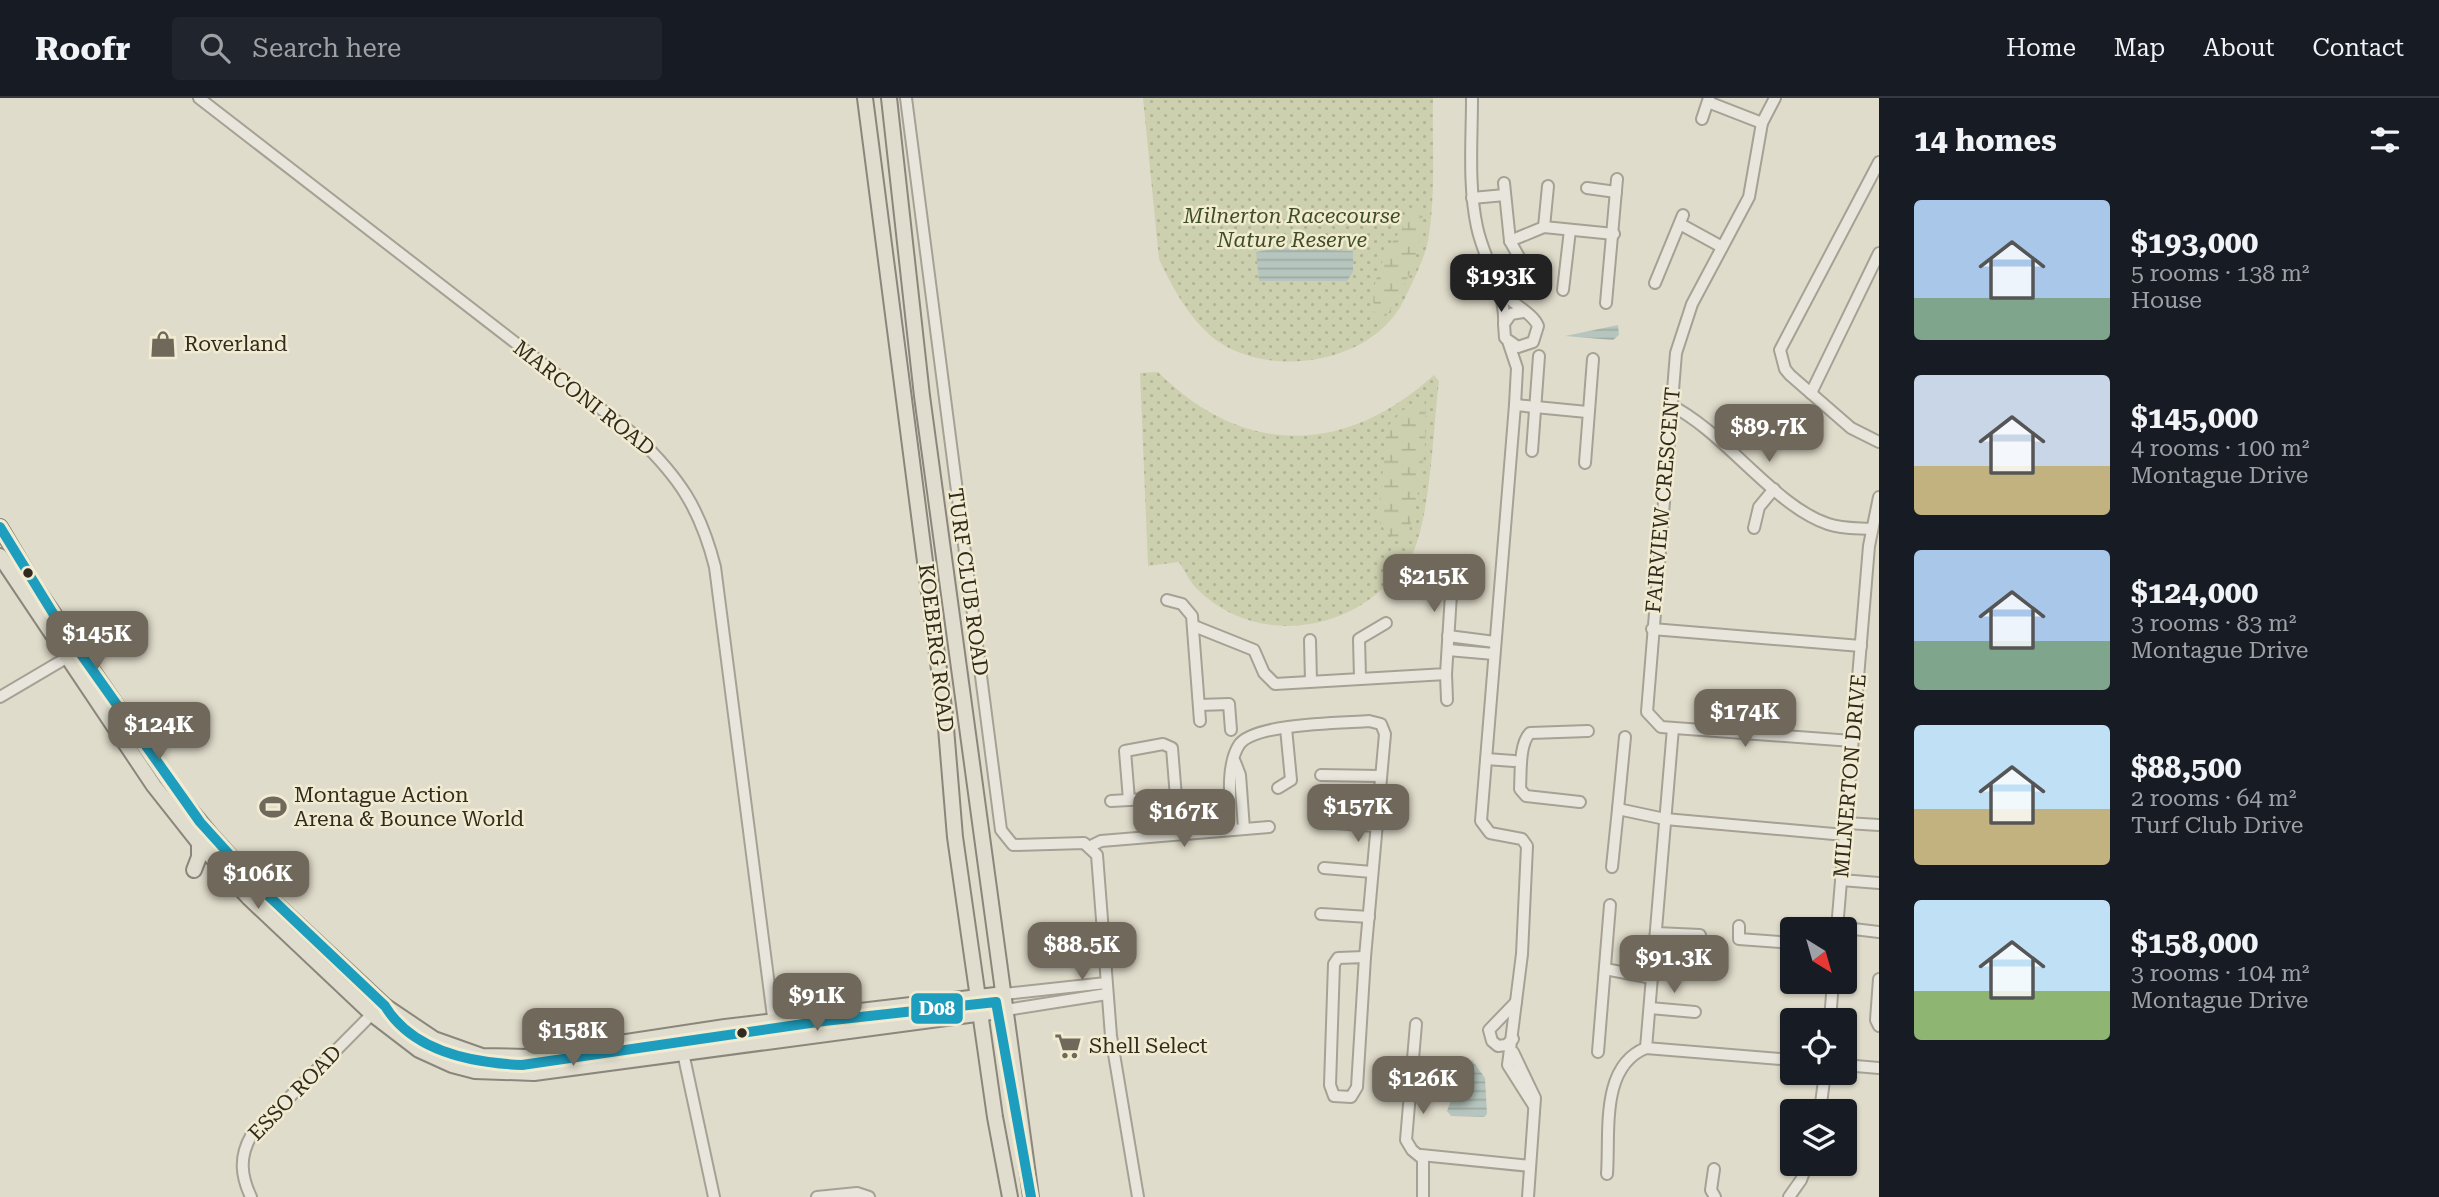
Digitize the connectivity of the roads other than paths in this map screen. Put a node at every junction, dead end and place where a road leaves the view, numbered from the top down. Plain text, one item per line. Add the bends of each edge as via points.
1 (199, 98) edge
2 (865, 98) edge
3 (889, 98) edge
4 (906, 98) edge
5 (1472, 98) edge
6 (1774, 98) edge
7 (1708, 100) edge
8 (1702, 119) dead end
9 (1762, 123) junction
10 (1879, 162) edge
11 (1617, 178) dead end
12 (1504, 183) dead end
13 (1548, 186) dead end
14 (1587, 188) dead end
15 (1616, 192) junction
16 (1505, 197) junction
17 (1472, 200) junction
18 (1544, 227) junction
19 (1570, 230) junction
20 (1614, 234) junction
21 (1510, 241) junction
22 (1721, 247) junction
23 (1879, 253) edge
24 (1656, 283) dead end
25 (1500, 290) junction
26 (1563, 290) dead end
27 (1538, 291) dead end
28 (1606, 303) dead end
29 (1524, 312) junction
30 (1504, 324) junction
31 (1508, 341) junction
32 (1533, 342) junction
33 (1539, 356) dead end
34 (1593, 359) dead end
35 (1517, 368) junction
36 (1811, 393) junction
37 (1515, 405) junction
38 (1670, 405) junction
39 (1535, 407) junction
40 (1587, 412) junction
41 (1879, 442) edge
42 (1532, 451) dead end
43 (1585, 463) dead end
44 (1774, 489) junction
45 (1879, 497) edge
46 (0, 527) edge
47 (1754, 528) dead end
48 (1871, 529) junction
49 (1874, 546) edge
50 (0, 556) edge
51 (1451, 594) dead end
52 (1167, 600) dead end
53 (1386, 624) dead end
54 (1194, 626) junction
55 (1652, 629) junction
56 (1448, 636) junction
57 (1310, 640) dead end
58 (1861, 646) junction
59 (1494, 648) junction
60 (1448, 650) junction
61 (73, 654) junction
62 (1446, 674) junction
63 (1360, 678) junction
64 (1311, 681) junction
65 (0, 697) edge
66 (1447, 700) dead end
67 (1199, 705) junction
68 (1200, 720) dead end
69 (1673, 727) junction
70 (156, 728) dead end
71 (1286, 728) junction
72 (1231, 730) dead end
73 (1588, 731) dead end
74 (1625, 737) dead end
75 (1852, 741) junction
76 (152, 757) junction
77 (1486, 759) junction
78 (1514, 761) dead end
79 (1321, 775) dead end
80 (1380, 776) junction
81 (1278, 788) dead end
82 (1191, 796) dead end
83 (1176, 797) junction
84 (1153, 799) junction
85 (1129, 800) junction
86 (1111, 801) dead end
87 (1580, 802) dead end
88 (1618, 809) junction
89 (1665, 819) junction
90 (1322, 822) dead end
91 (1879, 825) edge
92 (1375, 826) junction
93 (1269, 827) dead end
94 (1846, 829) junction
95 (1238, 830) junction
96 (1156, 836) junction
97 (198, 843) junction
98 (1091, 846) junction
99 (1612, 867) dead end
100 (1324, 868) dead end
101 (194, 870) dead end
102 (1372, 872) junction
103 (1841, 880) junction
104 (1879, 883) edge
105 (1610, 905) dead end
106 (1321, 914) dead end
107 (1368, 917) junction
108 (1838, 917) edge
109 (1739, 926) dead end
110 (1857, 930) edge
111 (1879, 932) edge
112 (1656, 933) junction
113 (1700, 935) dead end
114 (1780, 942) edge
115 (1365, 957) junction
116 (1605, 969) junction
117 (1652, 978) junction
118 (1879, 981) edge
119 (1106, 989) junction
120 (1004, 994) junction
121 (978, 996) junction
122 (1516, 1002) junction
123 (377, 1008) junction
124 (1650, 1008) junction
125 (1006, 1010) junction
126 (1695, 1012) dead end
127 (981, 1013) junction
128 (774, 1021) junction
129 (1416, 1024) dead end
130 (1879, 1026) edge
131 (679, 1034) junction
132 (776, 1040) junction
133 (1513, 1044) junction
134 (1646, 1048) junction
135 (1598, 1052) dead end
136 (682, 1053) junction
137 (1780, 1059) edge
138 (1857, 1066) edge
139 (1879, 1068) edge
140 (1421, 1155) junction
141 (1530, 1166) junction
142 (1714, 1169) dead end
143 (1607, 1174) dead end
144 (1802, 1176) edge
145 (251, 1197) edge
146 (714, 1197) edge
147 (817, 1197) edge
148 (869, 1197) edge
149 (1010, 1197) edge
150 (1031, 1197) edge
151 (1138, 1197) edge
152 (1423, 1197) edge
153 (1528, 1197) edge
154 (1715, 1197) edge
155 (1789, 1197) edge

1 - 128 street, MARCONI ROAD via 636,436 681,483 700,519 715,567
2 - 121 main road, KOEBERG ROAD
3 - 120 main road, KOEBERG ROAD via 922,396
4 - 98 street, TURF CLUB ROAD via 1003,835 1013,845
5 - 17 street
6 - 9 street, FAIRVIEW CRESCENT
7 - 8 street
7 - 9 street
9 - 22 street, FAIRVIEW CRESCENT via 1749,197
10 - 36 street via 1780,350 1785,369
11 - 15 street
12 - 16 street
13 - 18 street
14 - 15 street
15 - 20 street
16 - 17 street
16 - 21 street
17 - 25 street via 1481,246
18 - 19 street
18 - 21 street
19 - 20 street
19 - 26 street
20 - 28 street
21 - 27 street
22 - 24 street via 1680,225
22 - 38 street, FAIRVIEW CRESCENT via 1680,334
23 - 36 street
25 - 29 street
25 - 30 street
29 - 30 street via 1511,314
29 - 32 street via 1537,322
30 - 31 street
31 - 32 street via 1522,347
31 - 35 street
32 - 35 street
33 - 39 street
34 - 40 street
35 - 37 street
36 - 41 street via 1852,428
37 - 39 street
37 - 59 street
38 - 44 street via 1693,418
38 - 55 street, FAIRVIEW CRESCENT
39 - 40 street
39 - 42 street
40 - 43 street
44 - 47 street via 1759,507
44 - 48 street via 1827,524
45 - 48 street, MILNERTON DRIVE
46 - 61 main road
48 - 49 street, MILNERTON DRIVE
49 - 58 street, MILNERTON DRIVE
50 - 61 main road
51 - 56 street
52 - 54 street via 1182,604
53 - 63 street via 1359,639
54 - 64 street via 1254,650 1272,683
54 - 67 street
55 - 58 street
55 - 69 street, FAIRVIEW CRESCENT via 1647,712 1657,724
56 - 59 street
56 - 60 street
57 - 64 street
58 - 75 street, MILNERTON DRIVE
59 - 60 street
59 - 77 street
60 - 62 street
61 - 65 street
61 - 76 main road
61 - 97 main road via 154,786
62 - 63 street
62 - 66 street
63 - 64 street
67 - 68 street
67 - 72 street via 1229,704
69 - 75 street
69 - 89 street
70 - 76 main road via 150,743
71 - 80 street via 1381,724 1385,734
71 - 81 street via 1291,780
71 - 95 street via 1239,745 1235,762 1241,784
73 - 87 street via 1530,733 1521,764 1520,789 1526,796
74 - 88 street
75 - 94 street, MILNERTON DRIVE
76 - 123 main road via 246,875
77 - 78 street
77 - 122 street via 1481,821 1490,833 1522,839 1527,846
79 - 80 street
80 - 92 street
82 - 83 street
83 - 84 street
83 - 85 street via 1172,748 1163,744 1125,751
84 - 85 street
84 - 96 street
85 - 86 street
88 - 89 street
88 - 99 street
89 - 94 street
89 - 112 street
90 - 92 street
91 - 94 street
92 - 102 street
93 - 95 street, TURF CLUB ROAD
94 - 103 street, MILNERTON DRIVE
95 - 96 street, TURF CLUB ROAD
96 - 98 street, TURF CLUB ROAD
97 - 101 main road
97 - 123 main road via 249,898
98 - 119 street via 1097,855
100 - 102 street
102 - 107 street
103 - 104 street
103 - 108 street, MILNERTON DRIVE
105 - 116 street
106 - 107 street
107 - 115 street
109 - 114 street via 1740,939
110 - 111 street
112 - 113 street
112 - 117 street
115 - 115 street via 1357,1087 1352,1097 1340,1099 1330,1085 1334,964 1338,958
116 - 117 street
116 - 135 street
117 - 124 street
118 - 130 street
119 - 120 street
119 - 125 street
119 - 151 street
120 - 121 main road
120 - 125 main road, KOEBERG ROAD
121 - 127 main road, KOEBERG ROAD
121 - 128 main road
122 - 133 street
122 - 133 street via 1489,1030 1497,1046
123 - 131 main road via 456,1049 491,1057 538,1056
123 - 136 main road via 419,1050 452,1065 497,1074
123 - 145 street, ESSO ROAD via 251,1136 242,1168
124 - 126 street
124 - 134 street
125 - 127 main road
125 - 150 main road, KOEBERG ROAD
127 - 132 main road
127 - 149 main road, KOEBERG ROAD
128 - 131 main road
128 - 132 street, MARCONI ROAD
129 - 140 street via 1406,1140
131 - 136 street
132 - 136 main road
133 - 141 street via 1515,1060 1535,1091
134 - 137 street
134 - 143 street via 1622,1064 1614,1084
136 - 146 street
138 - 139 street
140 - 141 street
140 - 152 street
141 - 153 street
142 - 154 street via 1711,1190
144 - 155 street
147 - 148 street via 857,1193

